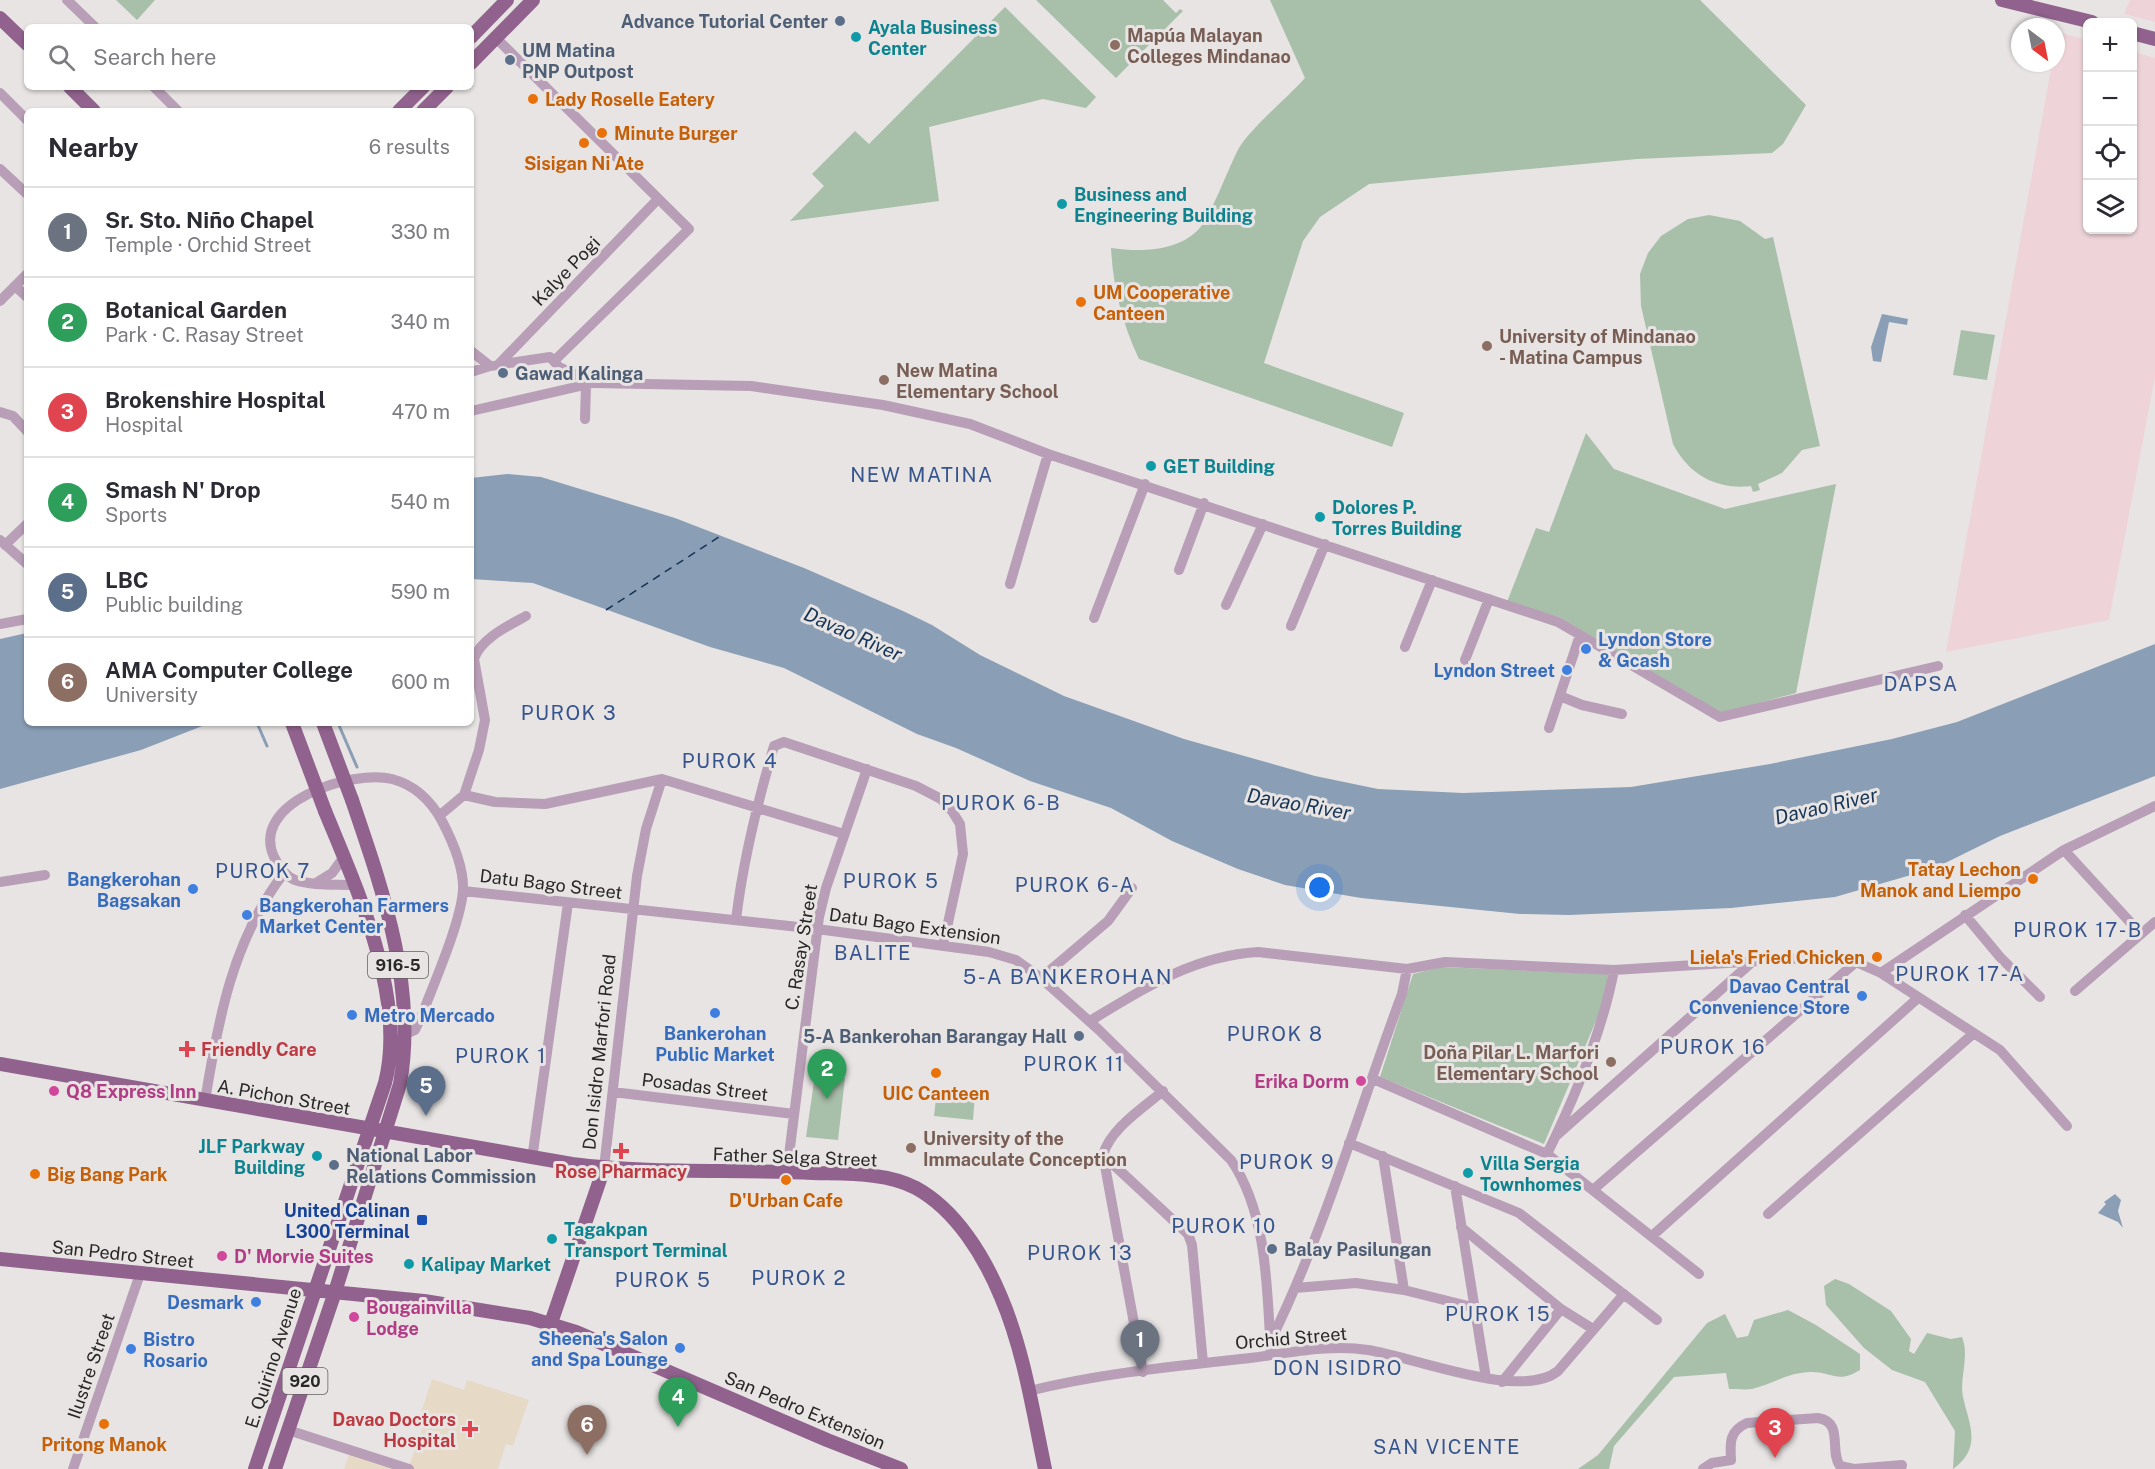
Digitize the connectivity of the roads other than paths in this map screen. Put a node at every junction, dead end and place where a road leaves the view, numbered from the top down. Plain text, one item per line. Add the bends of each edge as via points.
1 (67, 0) edge
2 (507, 0) edge
3 (533, 0) edge
4 (2004, 0) edge
5 (0, 18) edge
6 (2083, 20) edge
7 (92, 24) edge
8 (474, 34) edge
9 (2137, 34) edge
10 (496, 38) junction
11 (2155, 39) edge
12 (24, 41) edge
13 (474, 60) edge
14 (73, 90) edge
15 (157, 90) edge
16 (420, 90) edge
17 (444, 90) edge
18 (0, 93) edge
19 (91, 108) edge
20 (175, 108) edge
21 (402, 108) edge
22 (426, 108) edge
23 (24, 117) edge
24 (0, 169) edge
25 (24, 191) edge
26 (658, 200) junction
27 (24, 277) edge
28 (15, 286) junction
29 (24, 294) edge
30 (0, 301) edge
31 (474, 353) edge
32 (555, 361) junction
33 (494, 366) junction
34 (474, 371) edge
35 (590, 384) junction
36 (474, 410) edge
37 (1, 414) edge
38 (585, 419) dead end
39 (24, 428) edge
40 (1048, 454) junction
41 (1145, 484) junction
42 (1204, 503) junction
43 (1263, 524) junction
44 (24, 526) edge
45 (3, 543) edge
46 (1325, 544) junction
47 (24, 561) edge
48 (1179, 570) dead end
49 (1432, 580) junction
50 (1010, 584) dead end
51 (1489, 599) junction
52 (1226, 605) dead end
53 (526, 616) dead end
54 (1094, 618) dead end
55 (24, 620) edge
56 (0, 624) edge
57 (1291, 626) dead end
58 (1580, 635) junction
59 (1406, 647) dead end
60 (1465, 660) dead end
61 (1938, 666) dead end
62 (1560, 696) junction
63 (1622, 714) dead end
64 (293, 726) edge
65 (323, 726) edge
66 (1550, 728) dead end
67 (867, 769) junction
68 (662, 779) junction
69 (464, 795) junction
70 (2155, 806) edge
71 (756, 807) junction
72 (440, 816) junction
73 (844, 834) junction
74 (2064, 850) junction
75 (344, 857) junction
76 (284, 873) junction
77 (45, 875) dead end
78 (0, 882) edge
79 (316, 883) junction
80 (354, 885) junction
81 (1132, 888) dead end
82 (463, 891) junction
83 (568, 903) junction
84 (633, 911) junction
85 (1965, 915) junction
86 (736, 920) junction
87 (2155, 922) edge
88 (817, 929) junction
89 (2142, 934) junction
90 (943, 946) junction
91 (1856, 962) junction
92 (1751, 963) junction
93 (1407, 969) junction
94 (1614, 970) junction
95 (1881, 973) junction
96 (1041, 978) junction
97 (2075, 990) dead end
98 (2040, 997) dead end
99 (1918, 998) junction
100 (1090, 1021) junction
101 (1974, 1033) junction
102 (406, 1034) junction
103 (0, 1064) edge
104 (1372, 1079) junction
105 (1163, 1091) junction
106 (613, 1092) junction
107 (206, 1101) junction
108 (794, 1114) junction
109 (2067, 1126) dead end
110 (368, 1130) junction
111 (384, 1133) junction
112 (1557, 1135) junction
113 (1349, 1143) junction
114 (1547, 1154) junction
115 (1103, 1155) junction
116 (1383, 1156) junction
117 (532, 1159) junction
118 (604, 1168) junction
119 (787, 1172) junction
120 (1455, 1186) junction
121 (1594, 1189) junction
122 (1768, 1214) dead end
123 (1461, 1227) junction
124 (1652, 1236) junction
125 (0, 1259) edge
126 (140, 1274) junction
127 (1699, 1274) dead end
128 (1295, 1288) junction
129 (314, 1290) junction
130 (1404, 1290) junction
131 (335, 1292) junction
132 (1624, 1294) junction
133 (1472, 1307) junction
134 (1561, 1309) junction
135 (1657, 1320) dead end
136 (551, 1323) junction
137 (1593, 1329) junction
138 (1270, 1341) junction
139 (1271, 1355) junction
140 (1203, 1363) junction
141 (1143, 1371) junction
142 (1486, 1378) junction
143 (1502, 1382) junction
144 (1029, 1391) junction
145 (288, 1430) junction
146 (376, 1462) edge
147 (73, 1469) edge
148 (255, 1469) edge
149 (275, 1469) edge
150 (409, 1469) edge
151 (901, 1469) edge
152 (1045, 1469) edge
153 (1703, 1469) edge
154 (1901, 1469) edge

1 - 7 street
2 - 8 main road
3 - 10 main road
4 - 6 main road
5 - 12 main road
9 - 11 main road
10 - 13 main road
10 - 26 street
14 - 19 main road
15 - 20 street
16 - 21 main road
17 - 22 main road
18 - 23 street
24 - 25 street
26 - 32 street via 689,229
26 - 33 street, Kalye Pogi
27 - 28 street
28 - 29 street
28 - 30 street
31 - 33 street
32 - 33 street via 550,357
32 - 35 street
33 - 34 street
35 - 36 street
35 - 38 street
35 - 40 street via 751,386 884,405 970,424
37 - 39 street via 13,416
40 - 41 street
40 - 50 street
41 - 42 street
41 - 54 street
42 - 43 street
42 - 48 street
43 - 46 street
43 - 52 street
44 - 45 street
45 - 47 street
46 - 49 street
46 - 57 street
49 - 51 street
49 - 59 street
51 - 58 street via 1558,622
51 - 60 street
53 - 69 street via 476,651 474,659 485,720
55 - 56 street
58 - 61 street via 1720,717
58 - 62 street
62 - 63 street
62 - 66 street
64 - 75 main road, E. Quirino Avenue / 916-5, bridge
65 - 102 main road, E. Quirino Avenue / 916-5, bridge via 384,899 400,975
67 - 71 street via 779,743 774,746
67 - 73 street, C. Rasay Street
67 - 90 street via 928,791 941,800 960,824 961,870
68 - 69 street via 545,804 495,802
68 - 71 street
68 - 84 street, Don Isidro Marfori Road via 641,851
69 - 72 street
70 - 74 street
71 - 73 street
71 - 86 street via 742,868
72 - 76 street, Datu Bago Street via 418,792 393,779 366,777 323,789 291,804 272,826 272,852
72 - 82 street, Datu Bago Street via 458,858
73 - 88 street, C. Rasay Street
74 - 85 street
74 - 89 street
75 - 79 street via 332,873
75 - 80 main road, E. Quirino Avenue / 916-5
76 - 79 street via 296,880
76 - 107 street via 264,900 244,942 223,1003
77 - 78 street
79 - 80 street
80 - 110 main road, E. Quirino Avenue / 916-5 via 383,977 390,1032 388,1070
81 - 96 street via 1108,921
82 - 83 street, Datu Bago Street
82 - 102 street via 422,1015 415,1030
83 - 84 street, Datu Bago Street
83 - 117 street
84 - 86 street, Datu Bago Street
84 - 106 street, Don Isidro Marfori Road
85 - 95 street
85 - 98 street
86 - 88 street, Datu Bago Street
87 - 89 street
88 - 90 street, Datu Bago Extension
88 - 108 street, C. Rasay Street
89 - 97 street
90 - 96 street, Datu Bago Extension via 1004,955
91 - 92 street via 1807,958
91 - 95 street
91 - 121 street
92 - 94 street
92 - 112 street
93 - 94 street via 1445,962
93 - 100 street via 1258,952 1223,956 1178,970
93 - 104 street
94 - 112 street via 1608,1001
95 - 99 street
96 - 100 street, Datu Bago Extension
99 - 101 street
99 - 124 street
100 - 105 street, Datu Bago Extension
101 - 109 street via 2014,1063
101 - 122 street
102 - 111 main road, E. Quirino Avenue / 916-5 via 400,1084
103 - 107 main road, A. Pichon Street
104 - 113 street
104 - 114 street
105 - 115 street via 1112,1137
105 - 138 street, Datu Bago Extension via 1241,1174 1260,1237
106 - 108 street, Posadas Street
106 - 118 street, Don Isidro Marfori Road
107 - 110 main road, A. Pichon Street
108 - 119 street, C. Rasay Street
110 - 111 main road, A. Pichon Street
110 - 129 main road, E. Quirino Avenue / 920
111 - 117 main road, A. Pichon Street
111 - 131 main road, E. Quirino Avenue / 920
112 - 114 street
113 - 116 street
113 - 128 street
114 - 121 street
115 - 140 street via 1188,1234
115 - 141 street
116 - 120 street
116 - 130 street
117 - 118 main road, Father Selga Street
118 - 119 main road, Father Selga Street
118 - 136 main road, Don Isidro Marfori Road
119 - 144 main road, Father Selga Street via 850,1174 896,1181 915,1188 936,1203 963,1231 990,1274 1011,1323
120 - 123 street
120 - 132 street via 1519,1213
121 - 124 street
123 - 133 street
123 - 134 street
124 - 127 street
125 - 126 main road, San Pedro Street
126 - 129 main road, San Pedro Street
126 - 147 street, Ilustre Street
128 - 130 street via 1356,1283
128 - 138 street
129 - 131 main road, San Pedro Extension
129 - 148 main road, E. Quirino Avenue / 920
130 - 133 street
131 - 136 main road, San Pedro Extension via 424,1301
131 - 145 main road, E. Quirino Avenue / 920
132 - 135 street
132 - 137 street, Orchid Street
133 - 142 street
134 - 137 street
134 - 143 street
136 - 151 main road, San Pedro Extension
137 - 143 street, Orchid Street via 1552,1376
138 - 139 street, Datu Bago Extension
139 - 140 street, Orchid Street
139 - 142 street, Orchid Street via 1365,1350
140 - 141 street, Orchid Street
141 - 144 street, Orchid Street
142 - 143 street, Orchid Street
144 - 152 main road, Father Selga Street
145 - 146 street
145 - 149 main road, E. Quirino Avenue / 920
146 - 150 street
153 - 154 street via 1713,1462 1731,1460 1730,1438 1742,1425 1760,1420 1818,1418 1833,1428 1835,1457 1840,1466 1902,1465

